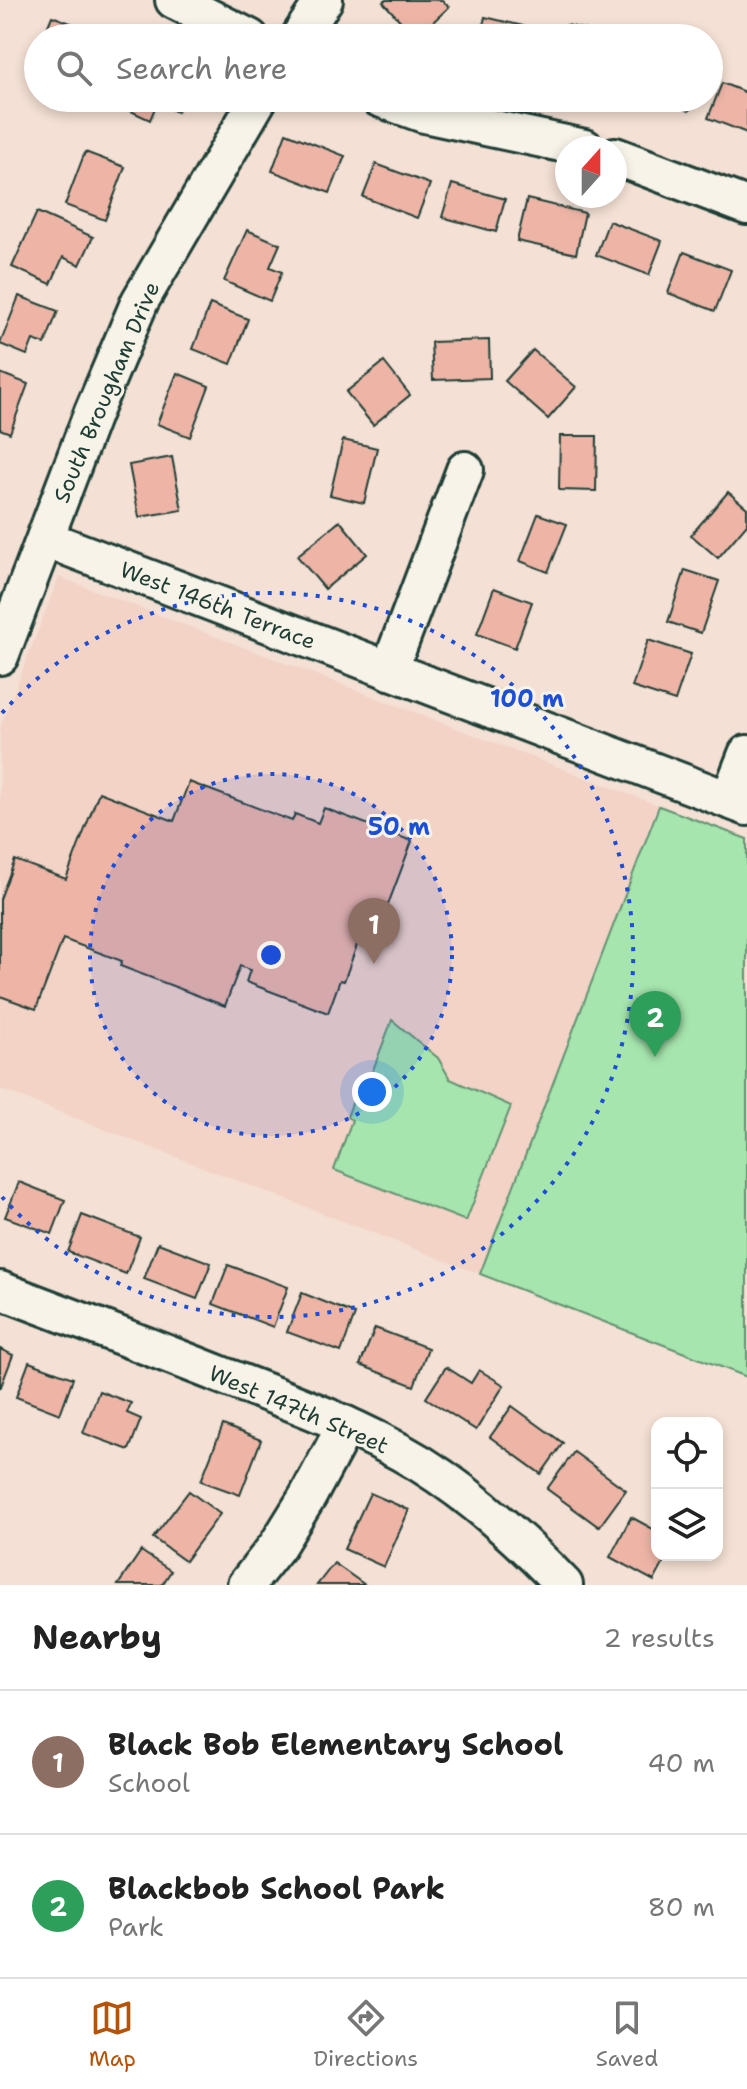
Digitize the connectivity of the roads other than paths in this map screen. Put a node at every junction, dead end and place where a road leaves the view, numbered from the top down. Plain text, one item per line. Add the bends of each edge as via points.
1 (174, 0) edge
2 (324, 0) edge
3 (222, 24) edge
4 (308, 24) edge
5 (251, 112) edge
6 (418, 112) edge
7 (555, 142) edge
8 (627, 161) edge
9 (747, 206) edge
10 (465, 470) dead end
11 (46, 539) junction
12 (0, 656) edge
13 (389, 671) junction
14 (747, 754) edge
15 (738, 804) edge
16 (0, 1290) edge
17 (346, 1425) junction
18 (246, 1585) edge
19 (564, 1585) edge

1 - 3 street
2 - 4 street
5 - 11 street, South Brougham Drive via 140,301
6 - 7 street
8 - 9 street
10 - 13 street
11 - 12 street, South Brougham Drive
11 - 13 street, West 146th Terrace
13 - 15 street, West 146th Terrace
14 - 15 street, West 146th Terrace
16 - 17 street, West 147th Street
17 - 18 street via 277,1546
17 - 19 street, West 147th Street via 422,1465 479,1506

